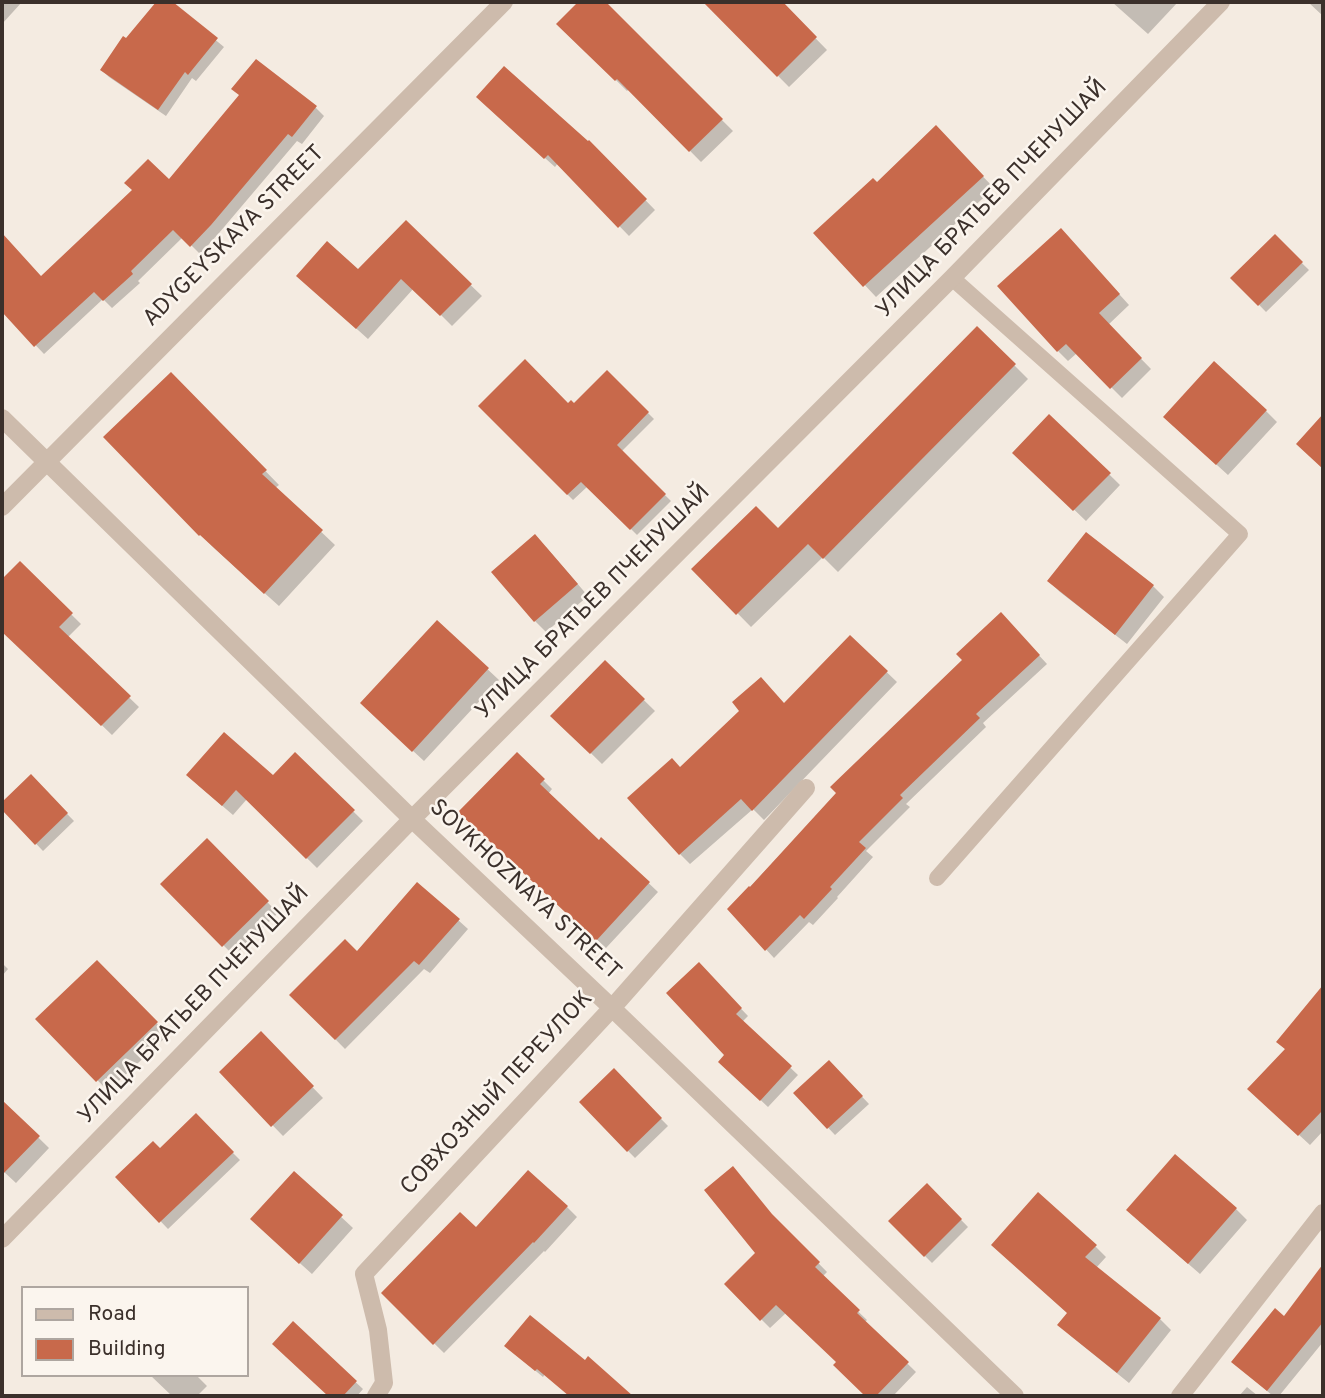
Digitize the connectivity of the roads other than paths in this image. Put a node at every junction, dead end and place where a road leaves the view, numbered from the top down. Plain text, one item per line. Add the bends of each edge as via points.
1 (504, 2) edge
2 (1221, 2) edge
3 (952, 278) junction
4 (2, 418) edge
5 (46, 462) junction
6 (2, 507) edge
7 (806, 788) dead end
8 (412, 819) junction
9 (937, 877) dead end
10 (612, 1008) junction
11 (1323, 1213) edge
12 (2, 1239) edge
13 (376, 1396) edge
14 (1015, 1396) edge
15 (1180, 1396) edge

1 - 5 street, ADYGEYSKAYA STREET
2 - 3 street, УЛИЦА БРАТЬЕВ ПЧЕНУШАЙ
3 - 8 street, УЛИЦА БРАТЬЕВ ПЧЕНУШАЙ
3 - 9 lane via 1240,534
4 - 5 street, SOVKHOZNAYA STREET
5 - 6 street, ADYGEYSKAYA STREET
5 - 8 street, SOVKHOZNAYA STREET
7 - 10 street, СОВХОЗНЫЙ ПЕРЕУЛОК
8 - 10 street, SOVKHOZNAYA STREET
8 - 12 street, УЛИЦА БРАТЬЕВ ПЧЕНУШАЙ
10 - 13 street, СОВХОЗНЫЙ ПЕРЕУЛОК via 364,1274 378,1330 384,1383
10 - 14 street, SOVKHOZNAYA STREET
11 - 15 street

